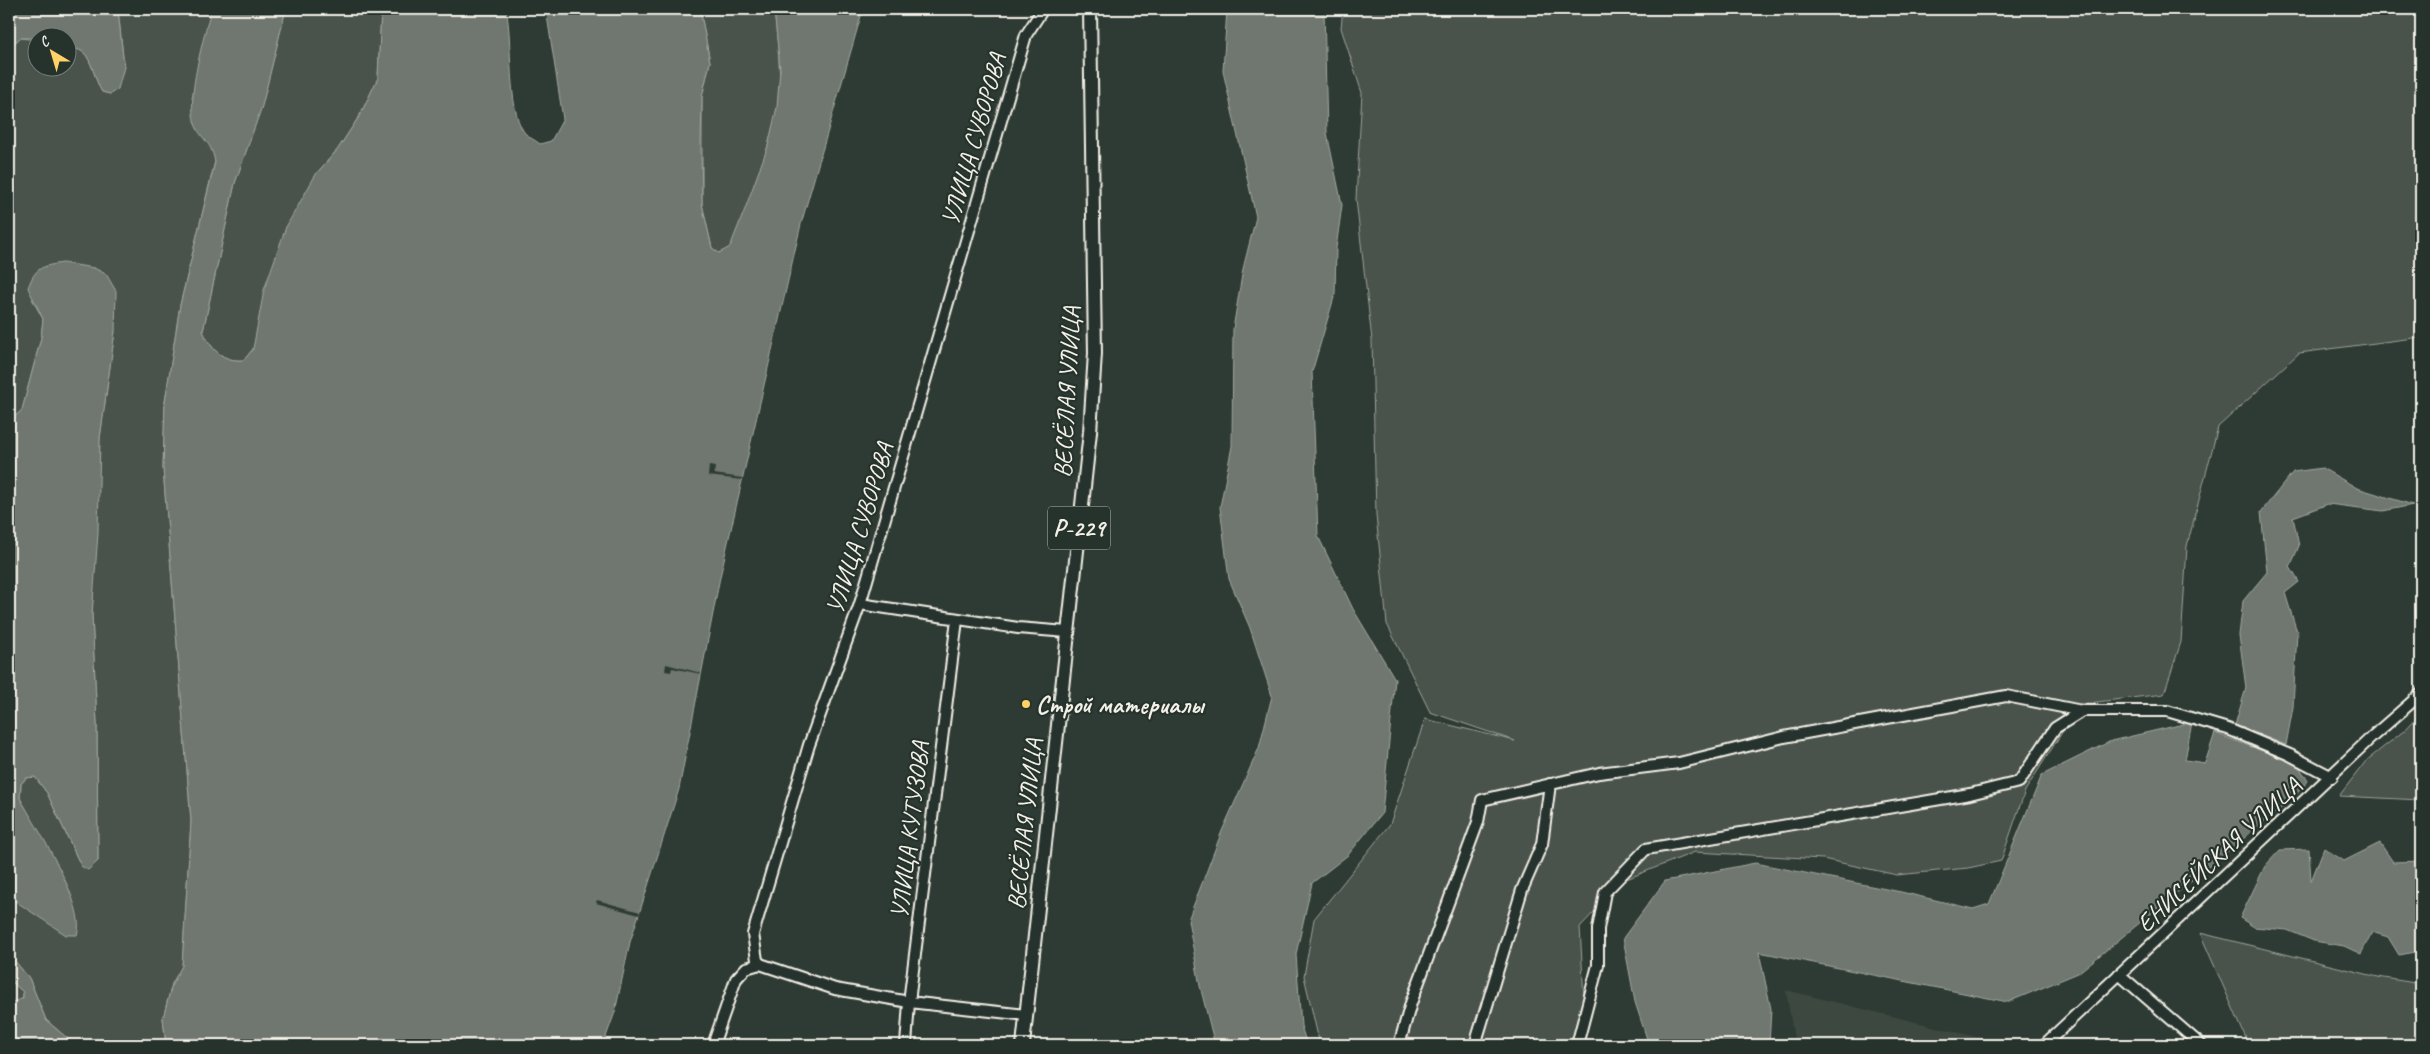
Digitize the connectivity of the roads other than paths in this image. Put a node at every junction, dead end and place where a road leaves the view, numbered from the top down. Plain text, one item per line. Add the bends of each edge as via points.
1 (1043, 9) edge
2 (1090, 9) edge
3 (860, 604) junction
4 (957, 620) junction
5 (1067, 632) junction
6 (2421, 694) edge
7 (2082, 711) junction
8 (2332, 776) junction
9 (1550, 784) junction
10 (760, 964) junction
11 (2119, 974) junction
12 (909, 1002) junction
13 (1026, 1015) junction
14 (713, 1045) edge
15 (906, 1045) edge
16 (1023, 1045) edge
17 (1399, 1045) edge
18 (1475, 1045) edge
19 (1577, 1045) edge
20 (2044, 1045) edge
21 (2201, 1045) edge

1 - 3 street, УЛИЦА СУВОРОВА via 1026,35
2 - 5 main road, ВЕСЁЛАЯ УЛИЦА / Р-229 via 1095,353 1090,432
3 - 4 street
3 - 10 street, УЛИЦА СУВОРОВА via 810,744 753,934
4 - 5 street
4 - 12 street, УЛИЦА КУТУЗОВА
5 - 13 main road, ВЕСЁЛАЯ УЛИЦА / Р-229
6 - 8 street, ЕНИСЕЙСКАЯ УЛИЦА
7 - 8 street via 2167,711 2228,729
7 - 9 street via 2006,696 1784,737 1679,763 1599,773
7 - 19 street via 2055,728 2019,782 1960,796 1646,848 1606,892 1598,929 1598,965
8 - 11 street, ЕНИСЕЙСКАЯ УЛИЦА
9 - 17 street via 1482,800 1478,822 1410,1003
9 - 18 street via 1542,844 1522,890
10 - 12 street via 836,989
10 - 14 street via 746,968 736,979
11 - 20 street, ЕНИСЕЙСКАЯ УЛИЦА
11 - 21 street
12 - 13 street
12 - 15 street, УЛИЦА КУТУЗОВА
13 - 16 main road, ВЕСЁЛАЯ УЛИЦА / Р-229

